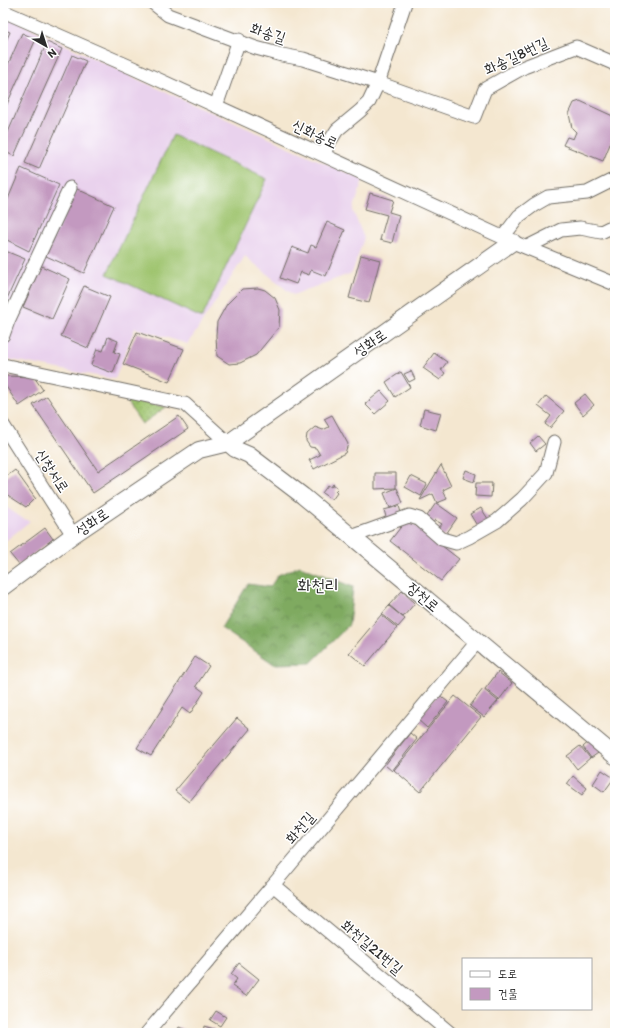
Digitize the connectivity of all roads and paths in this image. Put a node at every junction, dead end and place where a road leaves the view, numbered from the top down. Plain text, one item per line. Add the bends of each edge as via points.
1 (152, 3) edge
2 (405, 3) edge
3 (3, 11) edge
4 (240, 40) junction
5 (614, 63) edge
6 (378, 83) junction
7 (216, 106) junction
8 (324, 155) junction
9 (615, 182) edge
10 (70, 188) dead end
11 (615, 231) edge
12 (514, 242) junction
13 (615, 284) edge
14 (3, 335) edge
15 (3, 365) edge
16 (3, 425) edge
17 (554, 442) dead end
18 (228, 443) junction
19 (73, 535) junction
20 (351, 537) junction
21 (3, 587) edge
22 (477, 642) junction
23 (615, 756) edge
24 (273, 885) junction
25 (147, 1033) edge
26 (450, 1033) edge

1 - 4 street, 화송길 via 168,15
2 - 6 street
3 - 7 street, 신화송로
4 - 6 street, 화송길 via 263,50 303,59
4 - 7 street
5 - 6 street, 화송길8번길 via 576,47 524,67 485,89 474,117
6 - 8 street via 370,102 337,130
7 - 8 street, 신화송로
8 - 12 street, 신화송로
9 - 12 street via 611,180 586,193 548,197 534,205 520,216
10 - 14 street
11 - 12 street via 609,228 601,232 580,228 561,230
12 - 13 street, 신화송로
12 - 18 main road, 성화로
15 - 18 street via 185,404
16 - 19 street, 신창서로
17 - 20 street via 546,473 497,521 469,537 456,543 442,539 418,519 409,516
18 - 19 main road, 성화로 via 199,450
18 - 20 main road, 장천로 via 249,455 303,496
19 - 21 main road, 성화로
20 - 22 main road, 장천로
22 - 23 main road, 장천로
22 - 24 street, 화천길
24 - 25 street, 화천길
24 - 26 street, 화천길21번길

